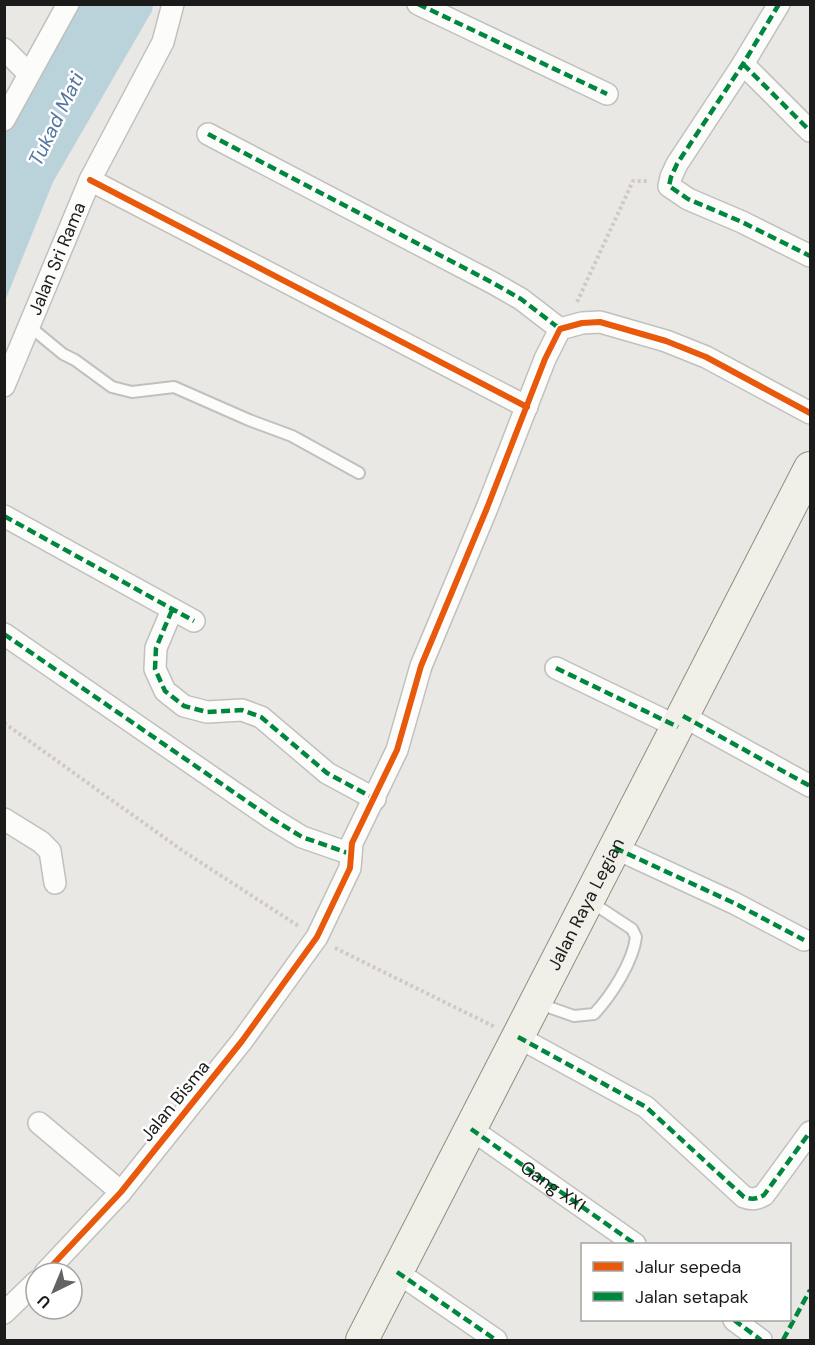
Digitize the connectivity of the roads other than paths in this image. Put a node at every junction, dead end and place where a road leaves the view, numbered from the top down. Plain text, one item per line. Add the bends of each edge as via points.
1 (68, 4) edge
2 (173, 4) edge
3 (418, 4) edge
4 (779, 4) edge
5 (4, 49) edge
6 (743, 64) junction
7 (28, 74) junction
8 (608, 94) dead end
9 (4, 120) edge
10 (810, 130) edge
11 (208, 134) dead end
12 (90, 180) junction
13 (810, 256) edge
14 (29, 326) junction
15 (560, 329) junction
16 (4, 386) edge
17 (526, 407) junction
18 (810, 414) edge
19 (810, 468) edge
20 (359, 473) dead end
21 (4, 516) edge
22 (172, 610) junction
23 (194, 621) dead end
24 (4, 634) edge
25 (556, 668) dead end
26 (680, 721) junction
27 (810, 786) edge
28 (375, 799) junction
29 (4, 819) edge
30 (615, 848) junction
31 (351, 854) junction
32 (55, 883) dead end
33 (588, 901) junction
34 (804, 940) dead end
35 (536, 1002) junction
36 (518, 1037) junction
37 (39, 1123) dead end
38 (471, 1129) junction
39 (808, 1143) edge
40 (121, 1192) junction
41 (632, 1243) edge
42 (56, 1261) edge
43 (397, 1272) junction
44 (24, 1294) edge
45 (4, 1313) edge
46 (735, 1321) edge
47 (362, 1341) edge
48 (496, 1341) edge
49 (761, 1341) edge

1 - 7 street
2 - 12 street, Jalan Sri Rama via 163,42
3 - 8 street
4 - 6 street
5 - 7 street
6 - 10 street
6 - 13 street via 677,164 670,182 672,189
7 - 9 street
11 - 15 street via 493,283
12 - 14 street, Jalan Sri Rama
12 - 17 street
14 - 16 street, Jalan Sri Rama
14 - 20 lane via 112,387 132,392 174,387 292,436
15 - 17 street, Jalan Bisma
15 - 18 street via 592,322 666,341 706,357
17 - 28 street, Jalan Bisma via 421,666 404,732
19 - 26 main road, Jalan Raya Legian
21 - 22 street
22 - 23 street
22 - 28 street via 156,648 155,669 165,691 184,706 207,712 242,710 261,717 327,773
24 - 31 street via 271,818 302,837
25 - 26 street
26 - 27 street
26 - 30 main road, Jalan Raya Legian
28 - 31 street, Jalan Bisma via 352,843
29 - 32 street via 50,851
30 - 33 main road, Jalan Raya Legian
30 - 34 street
31 - 40 street, Jalan Bisma via 350,868 317,937 242,1041
33 - 35 main road, Jalan Raya Legian
33 - 35 lane via 632,929 636,937 630,958 612,992 594,1014 574,1016
35 - 36 main road, Jalan Raya Legian
36 - 38 main road, Jalan Raya Legian
36 - 39 street via 646,1107 744,1197 759,1198 764,1194
37 - 40 street
38 - 41 street, Gang XXI
38 - 43 main road, Jalan Raya Legian
40 - 42 street, Jalan Bisma
43 - 47 main road, Jalan Raya Legian
43 - 48 street
44 - 45 street
46 - 49 street

